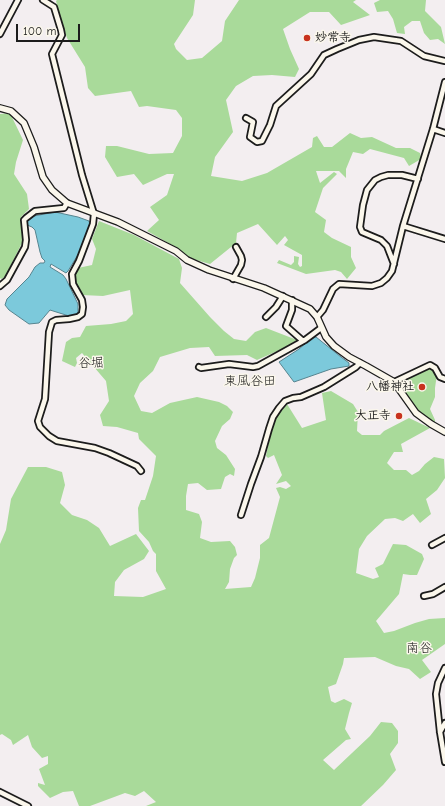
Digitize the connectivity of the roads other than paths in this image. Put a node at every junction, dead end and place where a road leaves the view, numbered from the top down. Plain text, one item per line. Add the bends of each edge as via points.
1 (18, 0) edge
2 (43, 0) edge
3 (0, 34) edge
4 (445, 61) edge
5 (445, 82) edge
6 (1, 108) edge
7 (246, 118) dead end
8 (433, 129) junction
9 (445, 133) edge
10 (418, 179) junction
11 (67, 203) junction
12 (94, 214) junction
13 (403, 226) junction
14 (445, 239) edge
15 (236, 247) dead end
16 (394, 264) junction
17 (232, 278) junction
18 (0, 286) edge
19 (283, 296) junction
20 (292, 300) junction
21 (266, 317) dead end
22 (317, 317) junction
23 (321, 328) junction
24 (303, 341) junction
25 (360, 363) junction
26 (199, 367) dead end
27 (445, 379) edge
28 (394, 382) junction
29 (445, 432) edge
30 (141, 471) dead end
31 (241, 515) dead end
32 (445, 538) edge
33 (432, 545) dead end
34 (445, 587) edge
35 (424, 596) dead end
36 (445, 668) edge
37 (445, 723) edge
38 (440, 732) junction
39 (445, 762) edge
40 (0, 792) edge
41 (28, 806) edge

1 - 3 street
2 - 12 street via 54,7 61,30 62,35 52,54
4 - 7 street via 424,56 401,41 374,37 359,40 324,55 311,74 276,106 262,141 257,142 250,137 253,122
5 - 8 street
6 - 11 street via 11,111 24,123 43,177
8 - 9 street
8 - 10 street
10 - 13 street
10 - 16 street via 388,175 375,180 367,190 360,227 362,232 381,240 387,246
11 - 12 street
11 - 18 street via 64,208 35,211 24,220 25,247 7,280
12 - 17 street via 118,222 176,251 187,260
12 - 30 street via 93,224 72,274 73,284 82,300 82,314 52,322 49,332 45,399 38,421 40,427 57,441 102,451 138,466
13 - 14 street
13 - 16 street
15 - 17 street via 242,260
16 - 22 street via 387,278 381,283 372,286 339,284 333,289
17 - 19 street
19 - 20 street
19 - 21 street
20 - 22 street via 310,309
20 - 24 street via 292,310 286,326
22 - 23 street
23 - 24 street
23 - 25 street via 334,346
24 - 26 street via 258,366 229,364
25 - 28 street
25 - 31 street via 324,387 285,401 279,408 269,429
27 - 28 street via 430,366
28 - 29 street via 416,413
32 - 33 street
34 - 35 street via 434,594
36 - 38 street via 436,694
37 - 38 street
38 - 39 street
40 - 41 street

